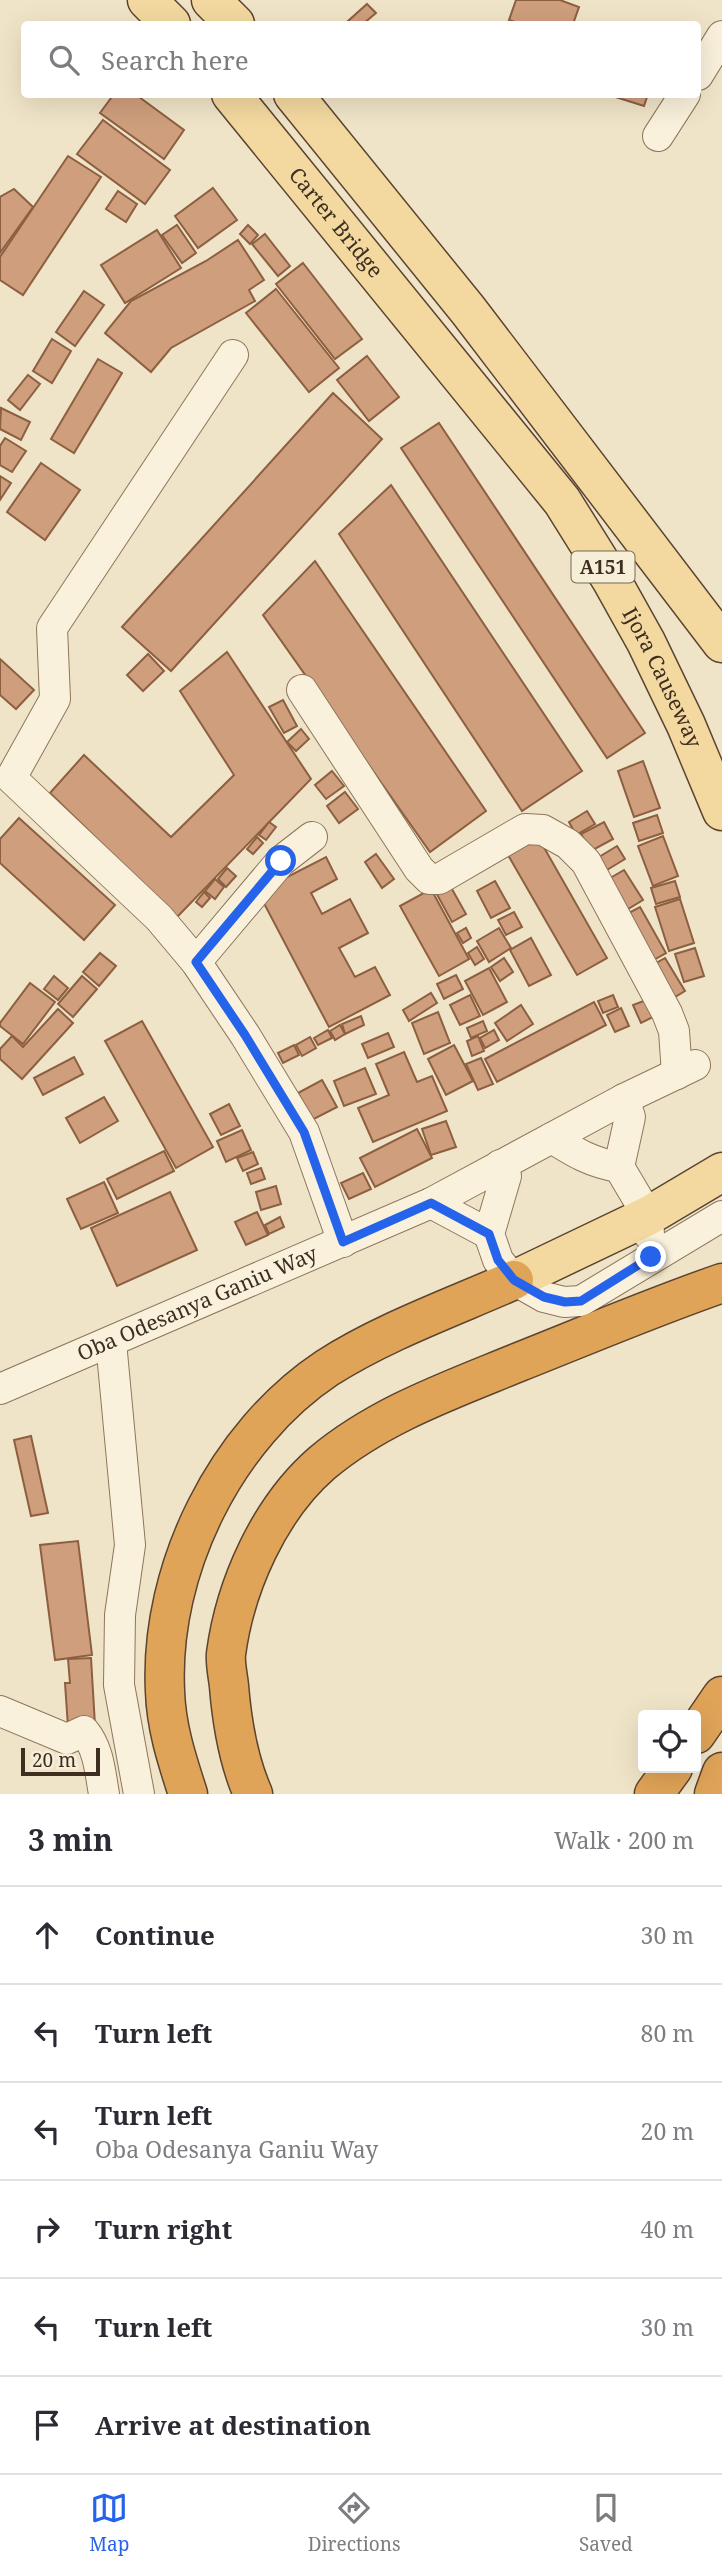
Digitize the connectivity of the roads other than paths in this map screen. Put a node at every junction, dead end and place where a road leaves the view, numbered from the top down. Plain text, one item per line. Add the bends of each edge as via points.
1 (148, 0) edge
2 (211, 0) edge
3 (168, 21) edge
4 (232, 21) edge
5 (722, 36) edge
6 (701, 70) edge
7 (235, 98) edge
8 (296, 98) edge
9 (682, 98) edge
10 (658, 136) dead end
11 (438, 352) joint
12 (233, 355) dead end
13 (722, 643) edge
14 (302, 690) dead end
15 (5, 784) edge
16 (722, 811) edge
17 (312, 837) dead end
18 (196, 962) junction
19 (624, 1099) junction
20 (552, 1138) junction
21 (500, 1165) junction
22 (618, 1167) junction
23 (722, 1172) edge
24 (431, 1203) junction
25 (648, 1216) junction
26 (722, 1216) edge
27 (489, 1234) junction
28 (343, 1242) junction
29 (651, 1257) junction
30 (514, 1280) junction
31 (722, 1283) edge
32 (111, 1342) junction
33 (0, 1389) edge
34 (722, 1696) edge
35 (0, 1711) edge
36 (701, 1727) edge
37 (722, 1772) edge
38 (669, 1773) edge
39 (249, 1785) edge
40 (104, 1794) edge
41 (139, 1794) edge
42 (188, 1794) edge
43 (654, 1794) edge
44 (714, 1794) edge

1 - 3 main road
2 - 4 main road
5 - 6 street
7 - 11 main road, Carter Bridge / A151
8 - 13 main road, A151 via 468,310
9 - 10 street
11 - 16 main road, Ijora Causeway / A151 via 562,501 612,581 686,725
12 - 15 street via 52,628 55,699
14 - 19 street, Oba Odesanya Ganiu Way via 429,879 439,880 525,830 543,830 568,844 586,862 667,1013 686,1069
15 - 18 street via 159,918
17 - 18 street via 281,861
18 - 28 street via 304,1132
19 - 20 street, Oba Odesanya Ganiu Way
19 - 22 street via 630,1117
20 - 21 street, Oba Odesanya Ganiu Way
20 - 22 street via 588,1159
21 - 24 street, Oba Odesanya Ganiu Way
21 - 27 street via 506,1176
22 - 25 street
23 - 25 main road
24 - 27 street
24 - 28 street, Oba Odesanya Ganiu Way
25 - 29 street
25 - 30 main road
26 - 29 street
27 - 30 street via 498,1260
28 - 32 street, Oba Odesanya Ganiu Way
29 - 30 street via 581,1301 544,1297
30 - 42 highway via 328,1368 284,1400 249,1439 220,1484 182,1569 168,1636 165,1690 172,1744
31 - 39 highway via 424,1401 367,1430 321,1464 283,1507 258,1547 239,1598 226,1657 232,1717
32 - 33 street, Oba Odesanya Ganiu Way
32 - 41 street via 130,1545 120,1615 119,1685
34 - 36 highway
35 - 40 street via 67,1739 84,1731 95,1749
37 - 44 highway
38 - 43 highway

